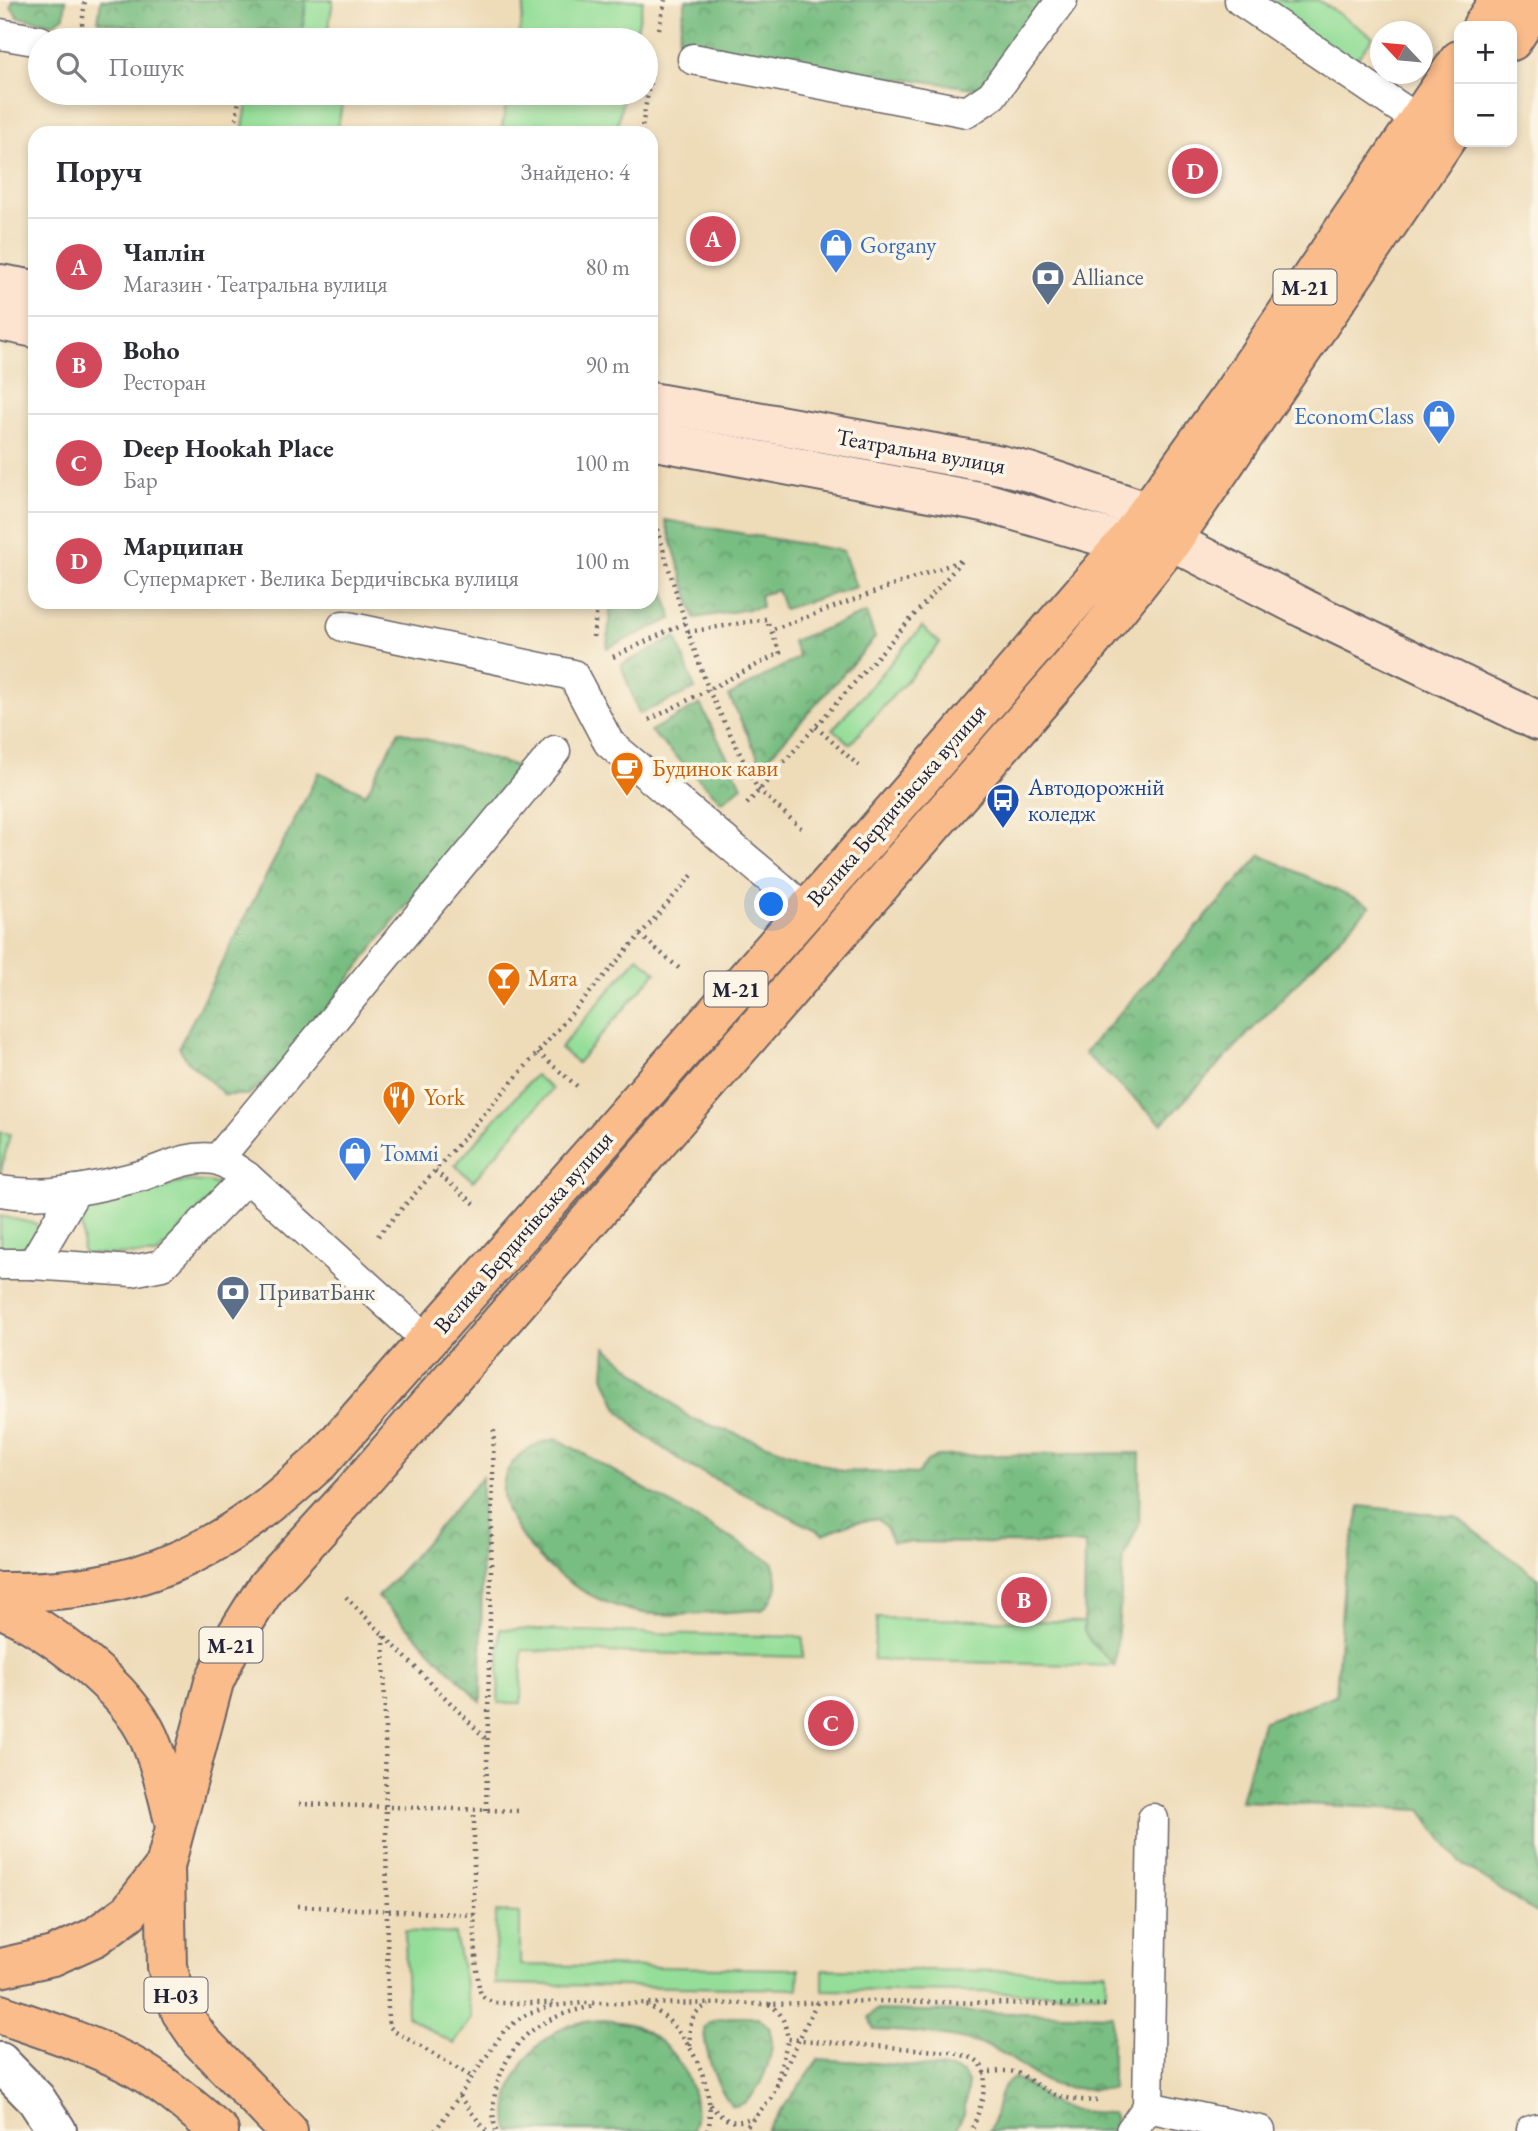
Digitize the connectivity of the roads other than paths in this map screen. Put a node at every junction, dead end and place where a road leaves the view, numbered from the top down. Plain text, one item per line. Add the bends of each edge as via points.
1 (1062, 0) edge
2 (1240, 0) edge
3 (1499, 0) edge
4 (1538, 1) edge
5 (1485, 21) edge
6 (1517, 33) edge
7 (0, 34) edge
8 (28, 39) edge
9 (694, 59) dead end
10 (1454, 67) edge
11 (1418, 120) junction
12 (1454, 127) edge
13 (0, 284) edge
14 (28, 289) edge
15 (0, 321) edge
16 (28, 327) edge
17 (658, 403) edge
18 (658, 441) edge
19 (1160, 527) junction
20 (1125, 543) junction
21 (343, 626) dead end
22 (1538, 721) edge
23 (555, 751) dead end
24 (805, 910) junction
25 (218, 1159) junction
26 (247, 1177) junction
27 (76, 1190) junction
28 (0, 1191) edge
29 (33, 1264) junction
30 (0, 1265) edge
31 (428, 1341) junction
32 (0, 1592) edge
33 (0, 1608) edge
34 (1153, 1819) dead end
35 (171, 1849) junction
36 (0, 1968) edge
37 (0, 2014) edge
38 (0, 2062) edge
39 (1148, 2107) junction
40 (1538, 2129) edge
41 (57, 2131) edge
42 (219, 2131) edge
43 (288, 2131) edge
44 (1131, 2131) edge
45 (1260, 2131) edge
46 (1531, 2131) edge

1 - 9 lane via 992,95 967,112
2 - 11 lane
3 - 5 main road
4 - 6 main road
7 - 8 lane
10 - 11 main road, Велика Бердичівська вулиця / М-21
11 - 19 main road, Велика Бердичівська вулиця / М-21 via 1233,394
12 - 19 main road, Велика Бердичівська вулиця / М-21
13 - 14 street
15 - 16 street
17 - 19 street, Театральна вулиця via 1029,471
18 - 20 street, Театральна вулиця via 984,502
19 - 20 main road, Велика Бердичівська вулиця / М-21
19 - 22 street, Театральна вулиця via 1305,609
19 - 35 main road, Велика Бердичівська вулиця / М-21 via 1064,675 267,1586 214,1682
20 - 24 main road, Велика Бердичівська вулиця / М-21
21 - 24 lane via 573,675 608,740
23 - 25 lane
24 - 31 main road, Велика Бердичівська вулиця / М-21
25 - 26 lane
25 - 27 lane via 186,1160
26 - 29 lane via 162,1265 132,1271
26 - 31 lane
27 - 28 lane via 38,1195
27 - 29 lane
29 - 30 lane
31 - 32 main road, Велика Бердичівська вулиця / М-21 via 320,1462 260,1513 216,1542 168,1567 126,1579 80,1588
33 - 35 main road via 18,1615 94,1669 148,1735 163,1777
34 - 39 lane
35 - 36 main road, М-21 via 129,1912 95,1937 54,1956
35 - 43 main road, Н-03 via 167,1967 181,2012 200,2040
37 - 42 main road via 129,2064
38 - 41 street via 36,2099
39 - 44 lane
39 - 45 lane
40 - 46 lane

